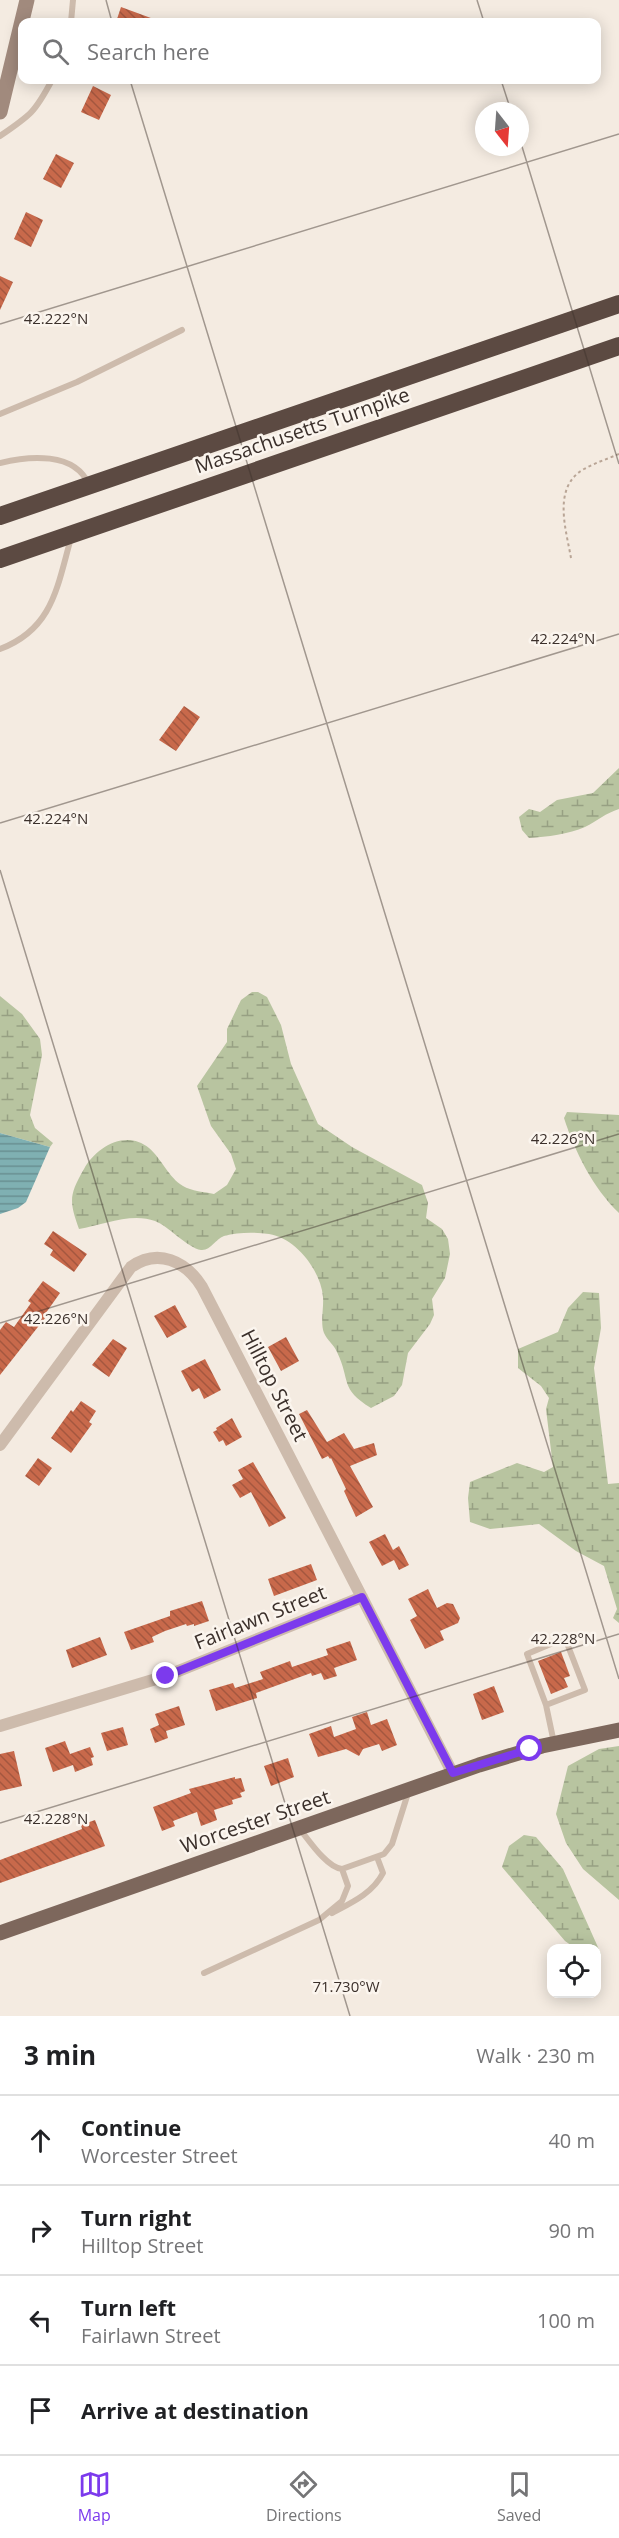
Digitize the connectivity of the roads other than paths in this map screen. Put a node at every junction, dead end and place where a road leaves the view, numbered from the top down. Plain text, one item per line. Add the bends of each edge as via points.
1 (27, 0) edge
2 (73, 0) edge
3 (23, 18) edge
4 (71, 18) edge
5 (18, 37) edge
6 (50, 84) edge
7 (0, 112) edge
8 (0, 135) edge
9 (619, 304) edge
10 (182, 330) dead end
11 (619, 346) edge
12 (0, 414) edge
13 (0, 463) edge
14 (89, 485) junction
15 (0, 516) edge
16 (72, 534) junction
17 (0, 560) edge
18 (0, 649) edge
19 (0, 1445) edge
20 (362, 1597) junction
21 (546, 1705) junction
22 (0, 1726) edge
23 (619, 1730) edge
24 (554, 1743) junction
25 (453, 1773) junction
26 (408, 1789) junction
27 (298, 1828) junction
28 (377, 1857) junction
29 (342, 1869) junction
30 (319, 1920) junction
31 (0, 1933) edge
32 (204, 1973) dead end

1 - 3 street
2 - 4 lane
5 - 7 street
6 - 8 lane via 29,116
9 - 14 highway, Massachusetts Turnpike
10 - 12 lane via 77,382
11 - 16 highway, Massachusetts Turnpike
13 - 14 lane via 22,458 64,462 79,470
14 - 15 highway, Massachusetts Turnpike
16 - 17 highway, Massachusetts Turnpike
16 - 18 lane via 45,617 20,641
19 - 20 street, Hilltop Street via 131,1267 152,1258 174,1261 191,1271 202,1287
20 - 22 street, Fairlawn Street via 166,1676
20 - 25 street, Hilltop Street
21 - 21 lane via 527,1654 565,1638 585,1690
21 - 24 lane
23 - 24 main road, Worcester Street
24 - 25 main road, Worcester Street
25 - 26 main road, Worcester Street
26 - 27 main road, Worcester Street
26 - 28 lane via 392,1844
27 - 29 lane via 328,1863
27 - 31 main road, Worcester Street
28 - 29 lane
28 - 30 lane via 383,1874 373,1888
29 - 30 lane via 348,1886 342,1901
30 - 32 lane

